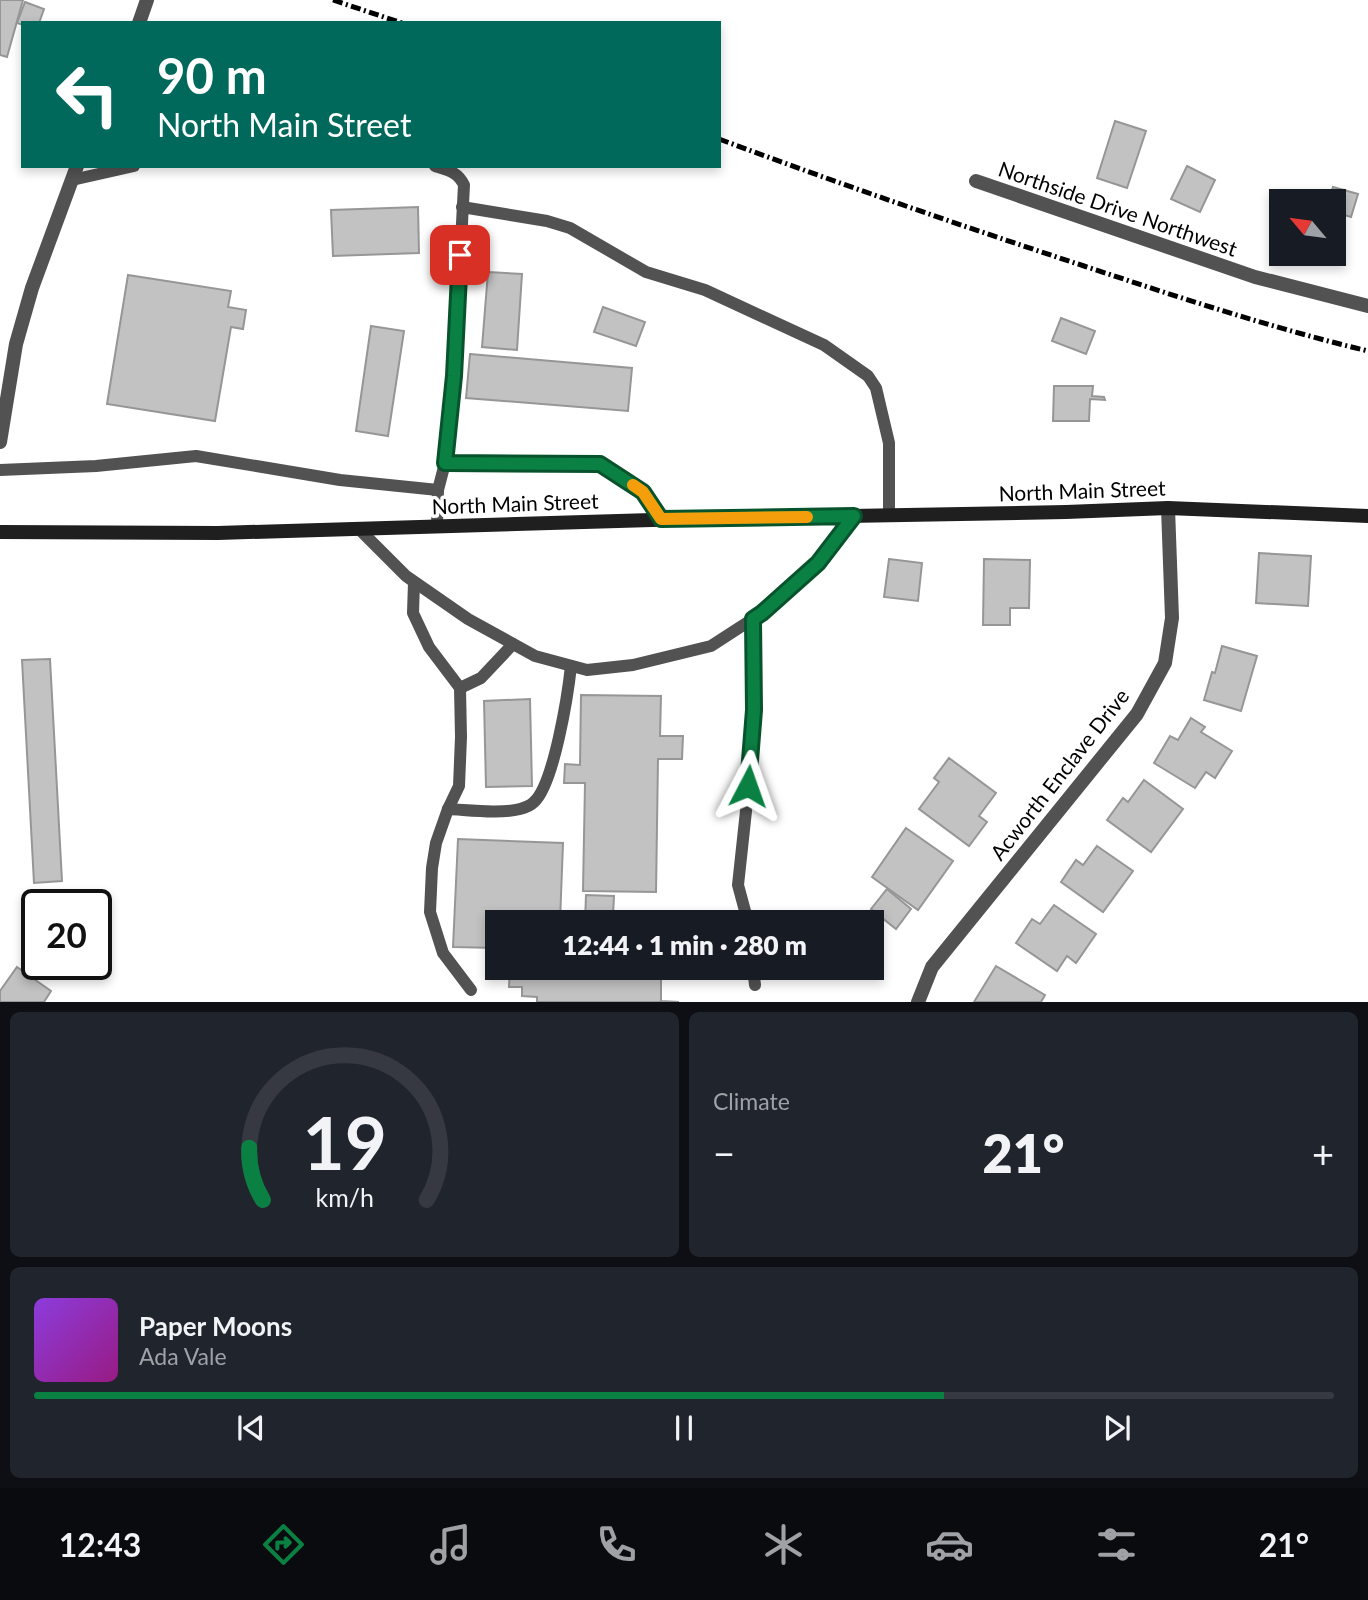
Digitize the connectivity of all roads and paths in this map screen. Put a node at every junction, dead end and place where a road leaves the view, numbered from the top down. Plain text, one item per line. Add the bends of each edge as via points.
1 (147, 0) edge
2 (140, 21) edge
3 (117, 168) edge
4 (441, 168) edge
5 (75, 173) edge
6 (976, 181) dead end
7 (463, 207) junction
8 (1368, 306) edge
9 (0, 442) edge
10 (445, 463) junction
11 (0, 470) edge
12 (438, 491) junction
13 (1168, 508) junction
14 (889, 515) junction
15 (854, 516) junction
16 (1368, 516) edge
17 (661, 519) junction
18 (437, 526) junction
19 (359, 529) junction
20 (0, 531) edge
21 (414, 582) junction
22 (753, 619) junction
23 (513, 644) junction
24 (571, 666) junction
25 (460, 688) junction
26 (448, 809) junction
27 (745, 910) edge
28 (754, 980) edge
29 (755, 985) dead end
30 (471, 990) dead end
31 (918, 1002) edge

1 - 2 street
3 - 5 lane
4 - 7 lane via 461,178
5 - 9 street via 16,344
6 - 8 street, Northside Drive Northwest via 1255,277
7 - 10 lane
7 - 14 lane via 570,228 646,272 705,290 824,345 868,376 876,388 889,443
10 - 12 lane
10 - 17 lane via 600,464 643,492
11 - 12 lane via 196,456
12 - 18 lane
13 - 14 main road, North Main Street
13 - 16 main road, North Main Street
13 - 31 street, Acworth Enclave Drive via 1172,618 1165,663 1137,714 932,967
14 - 15 main road, North Main Street
15 - 17 main road, North Main Street
15 - 22 lane via 818,563
17 - 18 main road, North Main Street
18 - 19 main road, North Main Street
19 - 20 main road, North Main Street
19 - 21 lane
21 - 23 lane
21 - 25 lane via 413,613 429,647
22 - 24 lane via 711,646 632,664 587,670
22 - 27 lane via 754,710 738,885
23 - 24 lane
23 - 25 lane via 481,678
24 - 26 lane via 563,722 536,801 521,809
25 - 26 lane via 459,786
26 - 30 lane via 436,843 430,912 443,953
28 - 29 lane

